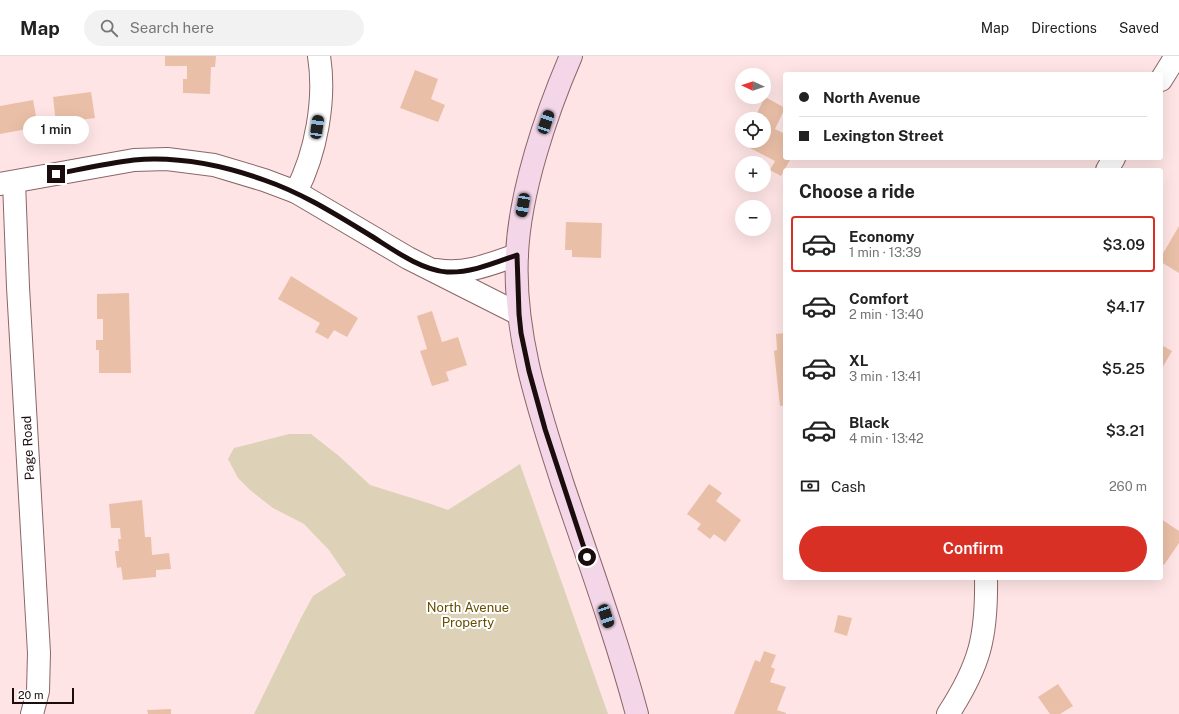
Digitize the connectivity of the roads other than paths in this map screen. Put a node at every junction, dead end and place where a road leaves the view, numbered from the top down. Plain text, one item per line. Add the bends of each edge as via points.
1 (319, 56) edge
2 (571, 56) edge
3 (1176, 56) edge
4 (1163, 77) edge
5 (7, 183) edge
6 (296, 192) junction
7 (517, 255) junction
8 (430, 269) junction
9 (519, 314) junction
10 (986, 580) edge
11 (32, 714) edge
12 (637, 714) edge
13 (948, 714) edge

1 - 6 street via 320,92 317,127 309,162
2 - 7 main road via 550,110 530,178
3 - 4 street
5 - 6 street via 122,162 167,159 226,168
5 - 11 street, Page Road via 17,256 39,653 38,691
6 - 8 street
7 - 8 street via 469,270 447,272
7 - 9 main road
8 - 9 street
9 - 12 main road via 524,352 539,409
10 - 13 street via 982,644 971,675

